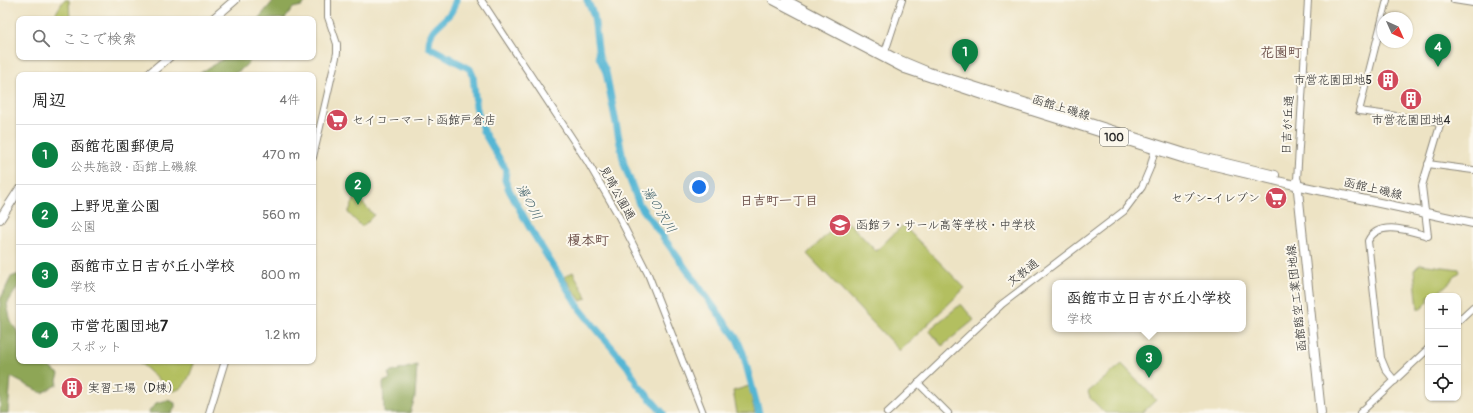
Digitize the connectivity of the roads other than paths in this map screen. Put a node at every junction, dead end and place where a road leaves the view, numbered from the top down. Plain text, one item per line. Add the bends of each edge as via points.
1 (235, 0) edge
2 (328, 0) edge
3 (480, 0) edge
4 (773, 0) edge
5 (786, 0) edge
6 (902, 0) edge
7 (1310, 0) edge
8 (1387, 0) edge
9 (1454, 0) edge
10 (1473, 3) edge
11 (216, 16) edge
12 (883, 55) junction
13 (166, 60) edge
14 (152, 72) edge
15 (316, 144) edge
16 (1156, 147) junction
17 (1428, 164) junction
18 (1473, 170) edge
19 (1297, 183) junction
20 (16, 195) edge
21 (1425, 210) junction
22 (1473, 218) edge
23 (0, 219) edge
24 (1473, 223) edge
25 (1473, 306) edge
26 (1461, 318) edge
27 (1425, 352) edge
28 (224, 364) edge
29 (1395, 381) junction
30 (918, 383) junction
31 (209, 413) edge
32 (703, 413) edge
33 (887, 413) edge
34 (948, 413) edge
35 (1321, 413) edge
36 (1360, 413) edge

1 - 11 main road
2 - 15 street via 328,17 337,44 337,53
3 - 32 street, 見晴公園通 via 587,161 616,211 648,274
4 - 12 main road, 函館上磯線 / 100
5 - 12 main road, 函館上磯線 / 100
6 - 12 street
7 - 19 street, 日吉が丘通
8 - 17 street via 1359,111 1441,122
9 - 10 street
12 - 16 main road, 函館上磯線 / 100 via 905,69 930,78
13 - 14 main road
16 - 19 main road, 函館上磯線 / 100 via 1191,160
16 - 30 street, 文教通 via 1142,187 1124,211 1013,294
17 - 18 street
17 - 21 street via 1422,186
19 - 21 main road, 函館上磯線 / 100
19 - 35 main road, 函館臨空工業団地線
20 - 23 main road
21 - 22 main road, 函館上磯線 / 100
21 - 24 main road, 函館上磯線 / 100
21 - 29 street via 1428,236 1409,230 1383,228 1372,235 1368,244 1381,358
25 - 26 street
27 - 29 street
28 - 31 street
29 - 36 street
30 - 33 street, 文教通
30 - 34 street

